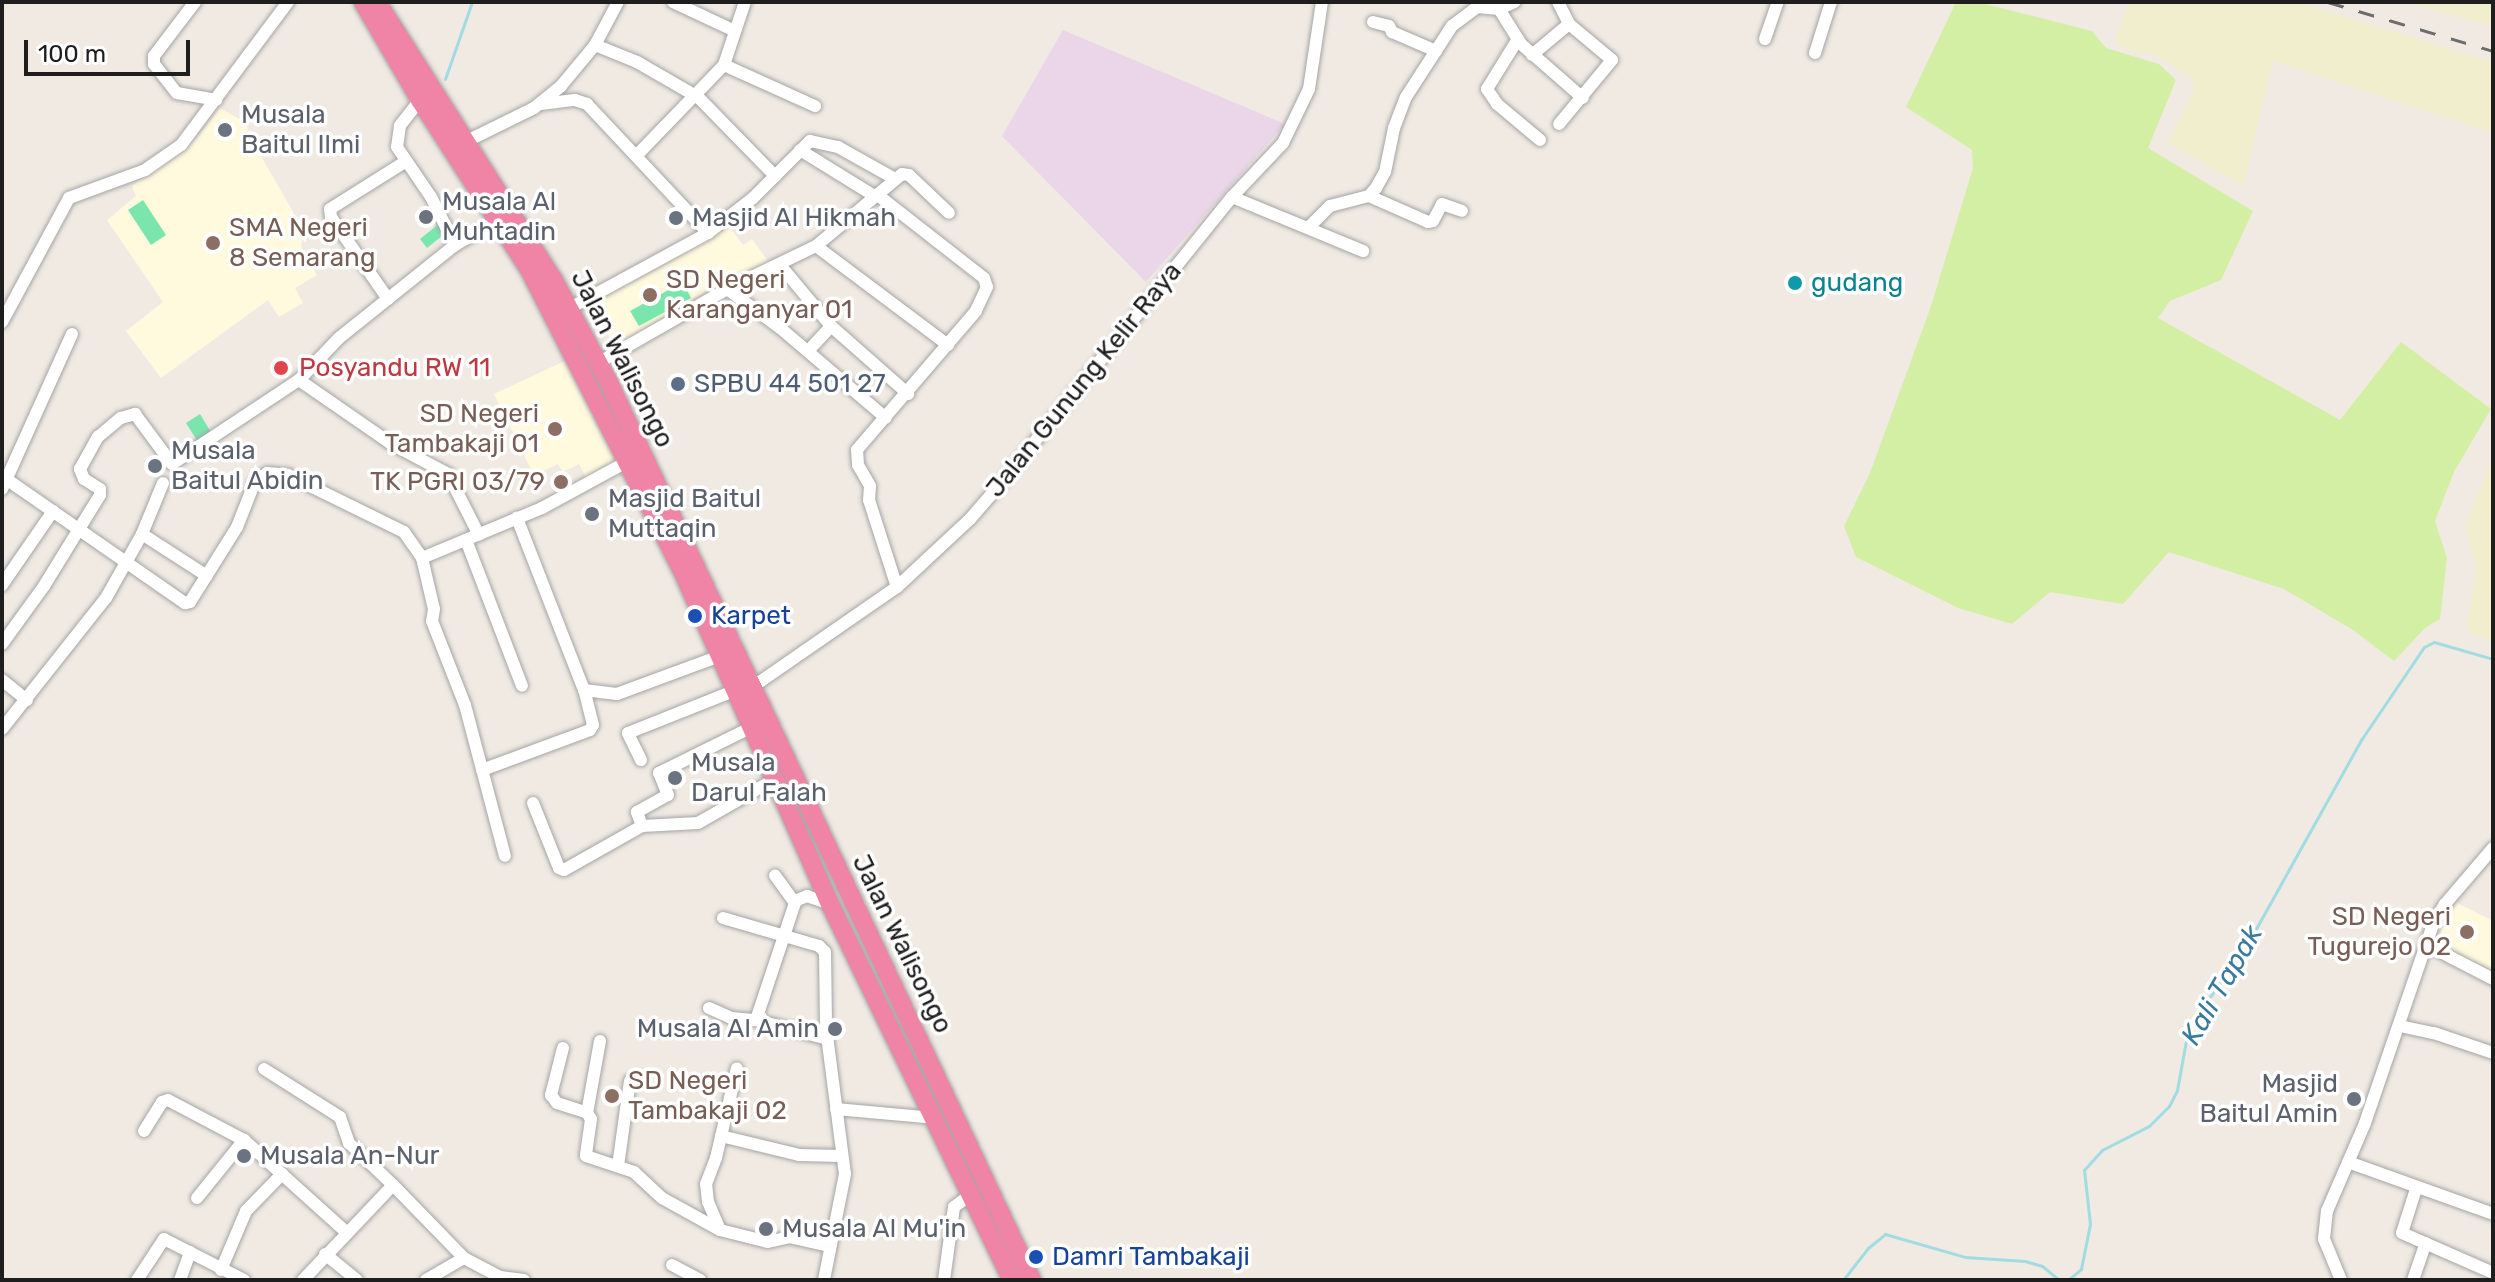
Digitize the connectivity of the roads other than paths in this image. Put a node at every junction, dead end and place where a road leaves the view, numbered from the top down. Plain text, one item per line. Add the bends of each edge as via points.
1 (195, 2) edge
2 (288, 2) edge
3 (363, 2) edge
4 (377, 2) edge
5 (618, 2) edge
6 (673, 2) edge
7 (745, 2) edge
8 (1322, 2) edge
9 (1515, 2) edge
10 (1558, 2) edge
11 (1778, 2) edge
12 (1831, 2) edge
13 (1477, 4) edge
14 (1499, 9) junction
15 (1373, 22) dead end
16 (1569, 24) junction
17 (735, 31) junction
18 (1518, 39) junction
19 (1765, 39) dead end
20 (595, 45) junction
21 (395, 46) junction
22 (1436, 51) junction
23 (1815, 53) dead end
24 (1532, 55) junction
25 (724, 65) junction
26 (693, 94) junction
27 (1583, 98) junction
28 (216, 100) junction
29 (420, 100) junction
30 (541, 104) junction
31 (815, 106) dead end
32 (1559, 124) dead end
33 (1540, 140) dead end
34 (465, 142) junction
35 (796, 154) junction
36 (637, 155) junction
37 (405, 162) junction
38 (775, 176) junction
39 (895, 179) junction
40 (1369, 196) junction
41 (877, 197) junction
42 (1232, 197) junction
43 (1462, 211) dead end
44 (949, 213) dead end
45 (498, 221) junction
46 (1309, 227) junction
47 (708, 233) junction
48 (455, 245) junction
49 (816, 246) junction
50 (1363, 251) dead end
51 (780, 265) junction
52 (727, 289) junction
53 (388, 299) junction
54 (570, 308) junction
55 (2, 322) edge
56 (831, 326) junction
57 (72, 334) dead end
58 (948, 345) junction
59 (808, 351) junction
60 (598, 363) junction
61 (299, 380) junction
62 (908, 394) junction
63 (886, 418) junction
64 (625, 463) junction
65 (4, 482) edge
66 (163, 483) dead end
67 (53, 511) junction
68 (517, 518) junction
69 (80, 529) junction
70 (142, 534) junction
71 (479, 535) junction
72 (466, 540) junction
73 (422, 558) junction
74 (127, 561) junction
75 (207, 576) junction
76 (2, 585) edge
77 (897, 587) junction
78 (2, 644) edge
79 (720, 656) junction
80 (2, 680) edge
81 (522, 686) dead end
82 (743, 689) junction
83 (584, 690) junction
84 (27, 700) junction
85 (752, 727) junction
86 (2, 729) edge
87 (641, 760) dead end
88 (482, 770) junction
89 (775, 779) junction
90 (533, 803) dead end
91 (642, 826) junction
92 (2493, 848) edge
93 (505, 856) dead end
94 (775, 875) dead end
95 (795, 901) junction
96 (830, 904) junction
97 (723, 918) dead end
98 (782, 935) junction
99 (2427, 945) junction
100 (2493, 979) edge
101 (709, 1008) dead end
102 (756, 1020) junction
103 (2400, 1026) junction
104 (828, 1039) junction
105 (600, 1041) dead end
106 (563, 1048) dead end
107 (2493, 1053) edge
108 (737, 1068) dead end
109 (264, 1069) dead end
110 (630, 1081) dead end
111 (836, 1109) junction
112 (587, 1113) junction
113 (934, 1118) junction
114 (144, 1131) dead end
115 (721, 1136) junction
116 (244, 1140) junction
117 (841, 1156) junction
118 (2348, 1162) junction
119 (618, 1166) junction
120 (282, 1174) junction
121 (393, 1185) junction
122 (2416, 1189) junction
123 (970, 1195) junction
124 (197, 1198) dead end
125 (2493, 1214) edge
126 (720, 1230) junction
127 (346, 1232) junction
128 (2426, 1243) junction
129 (830, 1246) junction
130 (190, 1252) junction
131 (325, 1254) junction
132 (464, 1258) junction
133 (672, 1265) dead end
134 (221, 1270) junction
135 (2493, 1273) edge
136 (502, 1279) edge
137 (137, 1280) edge
138 (180, 1280) edge
139 (244, 1280) edge
140 (303, 1280) edge
141 (357, 1280) edge
142 (426, 1280) edge
143 (524, 1280) edge
144 (700, 1280) edge
145 (824, 1280) edge
146 (944, 1280) edge
147 (1012, 1280) edge
148 (1032, 1280) edge
149 (2341, 1280) edge
150 (2413, 1280) edge

1 - 28 street via 154,56 154,64 177,93
2 - 28 street
3 - 21 highway, Jalan Walisongo
4 - 21 highway, Jalan Walisongo
5 - 20 street
6 - 17 street
7 - 17 street
8 - 42 street, Jalan Gunung Kelir Raya via 1309,89 1298,119 1283,143
9 - 14 street
10 - 16 street
11 - 19 street
12 - 23 street
13 - 14 street
13 - 22 street
14 - 18 street
15 - 22 street
16 - 24 street
16 - 27 street via 1611,57
17 - 25 street
18 - 24 street
18 - 33 street via 1487,89
20 - 26 street
20 - 30 street
21 - 29 highway, Jalan Walisongo
21 - 34 highway, Jalan Walisongo
22 - 40 street via 1406,97 1385,172
24 - 27 street
25 - 26 street
25 - 31 street
26 - 36 street
26 - 38 street
27 - 32 street
28 - 55 street via 181,145 163,159 69,198
29 - 37 street via 396,139
29 - 45 highway, Jalan Walisongo
30 - 34 street
30 - 36 street via 587,104
34 - 54 highway, Jalan Walisongo
35 - 38 street
35 - 39 street via 810,141 819,141
35 - 41 street
36 - 47 street
37 - 48 street via 431,197
37 - 53 street via 330,209
38 - 47 street
39 - 41 street
39 - 44 street via 908,174
40 - 43 street via 1428,222 1442,204
40 - 46 street via 1330,206
41 - 49 street
41 - 58 street via 987,283 976,311
42 - 46 street
42 - 77 street, Jalan Gunung Kelir Raya via 994,492
45 - 48 street
45 - 64 highway, Jalan Walisongo via 529,269
46 - 50 street
47 - 54 street
48 - 53 street
49 - 51 street
49 - 58 street
51 - 52 street
51 - 56 street
52 - 59 street
52 - 60 street
53 - 61 street via 339,338
54 - 60 highway, Jalan Walisongo
56 - 59 street
56 - 62 street
57 - 65 street
58 - 62 street
59 - 63 street
60 - 82 highway, Jalan Walisongo
61 - 69 street via 172,464 135,414 121,418 92,445 81,475 101,492
61 - 71 street via 390,443 448,474
62 - 63 street
63 - 77 street via 856,458 870,486 869,500
64 - 68 street
64 - 79 highway, Jalan Walisongo
65 - 67 street
66 - 70 street
67 - 69 street
67 - 76 street
68 - 71 street
68 - 83 street
69 - 74 street
69 - 78 street
70 - 74 street
70 - 75 street
71 - 72 street
72 - 73 street
72 - 81 street
73 - 75 street via 404,532 288,475 267,473 254,484 237,527
73 - 88 street via 432,621 465,705
74 - 75 street via 185,603
74 - 84 street via 106,598
77 - 82 street, Jalan Gunung Kelir Raya
79 - 82 highway, Jalan Walisongo
79 - 83 street via 611,694
80 - 84 street
82 - 85 highway, Jalan Walisongo
82 - 87 street, Jalan Gunung Kelir Raya via 628,733
82 - 148 highway, Jalan Walisongo
83 - 88 street via 593,723 590,730
84 - 86 street
85 - 89 highway, Jalan Walisongo
85 - 91 street via 659,773 668,794 637,812
88 - 93 street
89 - 91 street via 698,823
89 - 96 highway, Jalan Walisongo
90 - 91 street via 562,870
92 - 99 street via 2440,911
94 - 95 street
95 - 96 street via 807,896
95 - 98 street
96 - 113 highway, Jalan Walisongo
97 - 98 street
98 - 102 street
98 - 104 street via 825,952
99 - 100 street
99 - 103 street
101 - 102 street via 731,1018
102 - 104 street
103 - 107 street
103 - 118 street
104 - 111 street
105 - 112 street
106 - 112 street via 551,1095 557,1103
108 - 115 street
109 - 121 street via 340,1117 349,1143
110 - 119 street
111 - 113 street
111 - 117 street
112 - 119 street via 591,1119 586,1156
113 - 123 highway, Jalan Walisongo
114 - 116 street via 165,1099
115 - 117 street via 799,1155
115 - 126 street via 706,1184
116 - 120 street
116 - 124 street
117 - 129 street via 844,1186
118 - 122 street
118 - 149 street via 2322,1226
119 - 126 street via 634,1172 689,1216
120 - 127 street
120 - 134 street via 244,1214
121 - 127 street
121 - 132 street
122 - 125 street
122 - 128 street via 2402,1233
123 - 146 street via 954,1207
123 - 147 highway, Jalan Walisongo
126 - 129 street via 768,1242 789,1237
127 - 131 street
128 - 135 street
128 - 150 street
129 - 145 street
130 - 134 street
130 - 137 street via 161,1240
130 - 138 street
131 - 140 street
131 - 141 street
132 - 136 street
132 - 142 street
133 - 144 street
134 - 139 street
136 - 143 street

